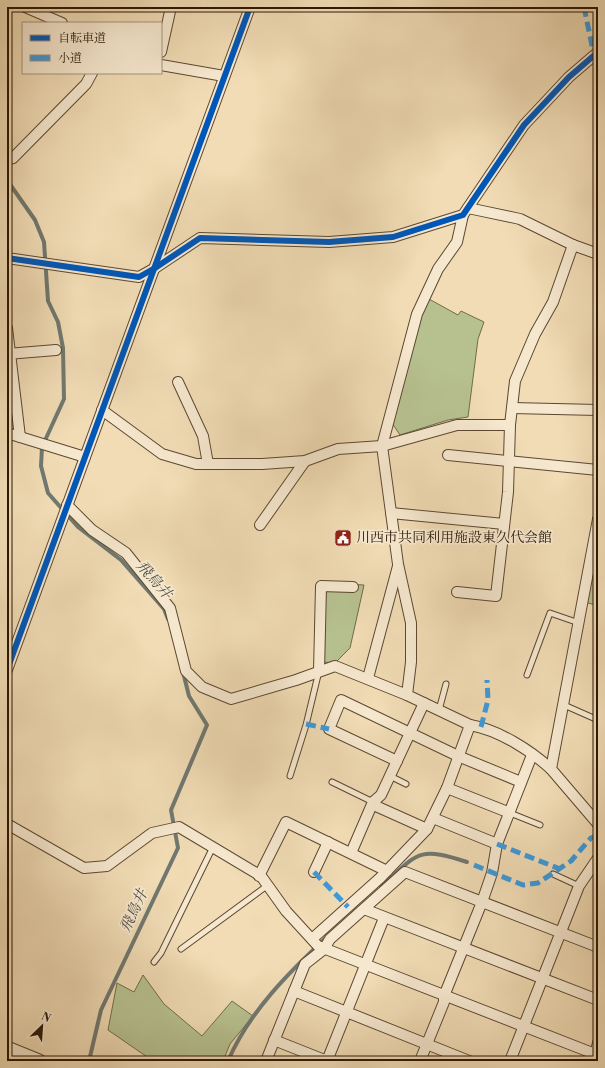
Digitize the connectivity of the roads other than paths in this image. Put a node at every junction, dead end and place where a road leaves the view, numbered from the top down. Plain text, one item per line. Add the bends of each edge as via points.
1 (25, 7) edge
2 (171, 7) edge
3 (250, 7) edge
4 (60, 22) edge
5 (162, 48) edge
6 (598, 52) edge
7 (162, 65) edge
8 (91, 74) edge
9 (224, 76) junction
10 (7, 160) edge
11 (465, 212) junction
12 (573, 245) junction
13 (598, 254) edge
14 (7, 258) edge
15 (155, 268) junction
16 (7, 328) edge
17 (56, 350) dead end
18 (9, 354) edge
19 (178, 382) dead end
20 (512, 408) junction
21 (102, 410) junction
22 (598, 410) edge
23 (510, 425) junction
24 (7, 433) edge
25 (20, 437) junction
26 (382, 446) junction
27 (448, 455) dead end
28 (85, 457) junction
29 (304, 461) junction
30 (509, 462) junction
31 (208, 464) junction
32 (598, 470) edge
33 (68, 505) junction
34 (391, 513) junction
35 (598, 519) edge
36 (504, 524) junction
37 (260, 526) dead end
38 (398, 564) junction
39 (353, 587) dead end
40 (457, 592) dead end
41 (580, 623) junction
42 (7, 670) edge
43 (319, 671) junction
44 (527, 675) dead end
45 (368, 678) junction
46 (446, 684) dead end
47 (407, 695) junction
48 (424, 703) junction
49 (564, 705) junction
50 (439, 710) junction
51 (598, 720) edge
52 (470, 725) junction
53 (410, 733) junction
54 (532, 755) junction
55 (458, 756) junction
56 (397, 761) junction
57 (551, 769) junction
58 (290, 776) dead end
59 (390, 776) junction
60 (332, 782) dead end
61 (521, 782) junction
62 (406, 784) dead end
63 (447, 788) junction
64 (373, 802) junction
65 (510, 813) junction
66 (432, 818) junction
67 (7, 824) edge
68 (598, 824) edge
69 (540, 826) dead end
70 (428, 829) junction
71 (328, 842) junction
72 (497, 844) junction
73 (213, 847) junction
74 (351, 853) junction
75 (598, 858) edge
76 (387, 871) junction
77 (314, 872) dead end
78 (553, 874) dead end
79 (260, 876) junction
80 (268, 885) junction
81 (579, 886) junction
82 (482, 902) junction
83 (364, 910) junction
84 (384, 918) junction
85 (560, 932) junction
86 (312, 939) junction
87 (598, 947) edge
88 (463, 948) junction
89 (181, 949) dead end
90 (324, 949) junction
91 (154, 962) dead end
92 (365, 965) junction
93 (542, 979) junction
94 (294, 991) junction
95 (444, 996) junction
96 (598, 1000) edge
97 (346, 1012) junction
98 (523, 1027) junction
99 (274, 1040) junction
100 (598, 1043) edge
101 (427, 1045) junction
102 (7, 1048) edge
103 (594, 1058) edge
104 (39, 1061) edge
105 (266, 1061) edge
106 (327, 1061) edge
107 (420, 1061) edge
108 (469, 1061) edge
109 (510, 1061) edge

1 - 4 street
2 - 5 street
3 - 9 street
6 - 11 street via 569,77 524,125
7 - 9 street
8 - 10 street via 86,84 13,158
9 - 15 street
11 - 12 street via 520,219
11 - 15 street via 385,238 329,242 200,238
11 - 26 street via 457,242 438,269 416,314
12 - 13 street
12 - 20 street via 554,302 535,334 515,381
14 - 15 street via 139,277
15 - 21 street
16 - 18 street
17 - 18 street
18 - 25 street
19 - 31 street via 203,436
20 - 22 street
20 - 23 street
21 - 28 street
21 - 31 street via 162,454 196,464
23 - 26 street via 457,425
23 - 30 street
24 - 25 street
25 - 28 street
26 - 29 street via 338,449
26 - 34 street
27 - 30 street
28 - 33 street
29 - 31 street
29 - 37 street
30 - 32 street
30 - 36 street
33 - 42 street
33 - 43 street via 92,530 126,553 170,608 186,671 202,687 231,699
34 - 36 street
34 - 38 street
35 - 41 street
36 - 40 street via 496,596
38 - 45 street
38 - 47 street via 411,623 411,662
39 - 43 street via 321,586
41 - 44 lane via 550,613
41 - 49 street
43 - 45 street via 335,666
43 - 58 lane
45 - 47 street
46 - 50 lane
47 - 48 street
48 - 50 street
48 - 53 street
49 - 51 lane
49 - 57 street
50 - 52 street
52 - 54 street via 481,727 519,745
52 - 55 street
53 - 55 street
53 - 56 street
53 - 56 street via 341,700 328,733
54 - 57 street
54 - 61 street
55 - 61 street
55 - 63 street
56 - 59 street
57 - 68 street
59 - 62 lane
59 - 64 street via 381,795
60 - 64 lane
61 - 65 street
63 - 65 street
63 - 66 street
64 - 70 street via 378,807
64 - 74 street
65 - 69 lane
65 - 72 street
66 - 70 street
66 - 72 street
67 - 73 street via 84,868 107,866 152,833 179,827
70 - 76 street
71 - 74 street
71 - 77 street
71 - 79 street via 286,822
72 - 82 street via 492,873
73 - 79 street
73 - 91 lane via 161,953
74 - 76 street
75 - 81 street
76 - 86 street
78 - 81 lane
79 - 80 street
80 - 86 street via 286,911
80 - 89 lane
81 - 85 street
82 - 83 street via 405,872
82 - 85 street
82 - 88 street
83 - 84 street
83 - 90 street via 330,939
84 - 88 street
84 - 92 street
85 - 87 street
85 - 93 street
86 - 90 street
88 - 93 street
88 - 95 street
90 - 92 street
90 - 94 street via 305,964
92 - 95 street
92 - 97 street
93 - 96 street
93 - 98 street
94 - 97 street
94 - 99 street
95 - 98 street
95 - 101 street
97 - 101 street
97 - 106 street
98 - 103 street
98 - 109 street
99 - 105 street
99 - 106 street
100 - 103 street
101 - 107 street
101 - 108 street
102 - 104 street

